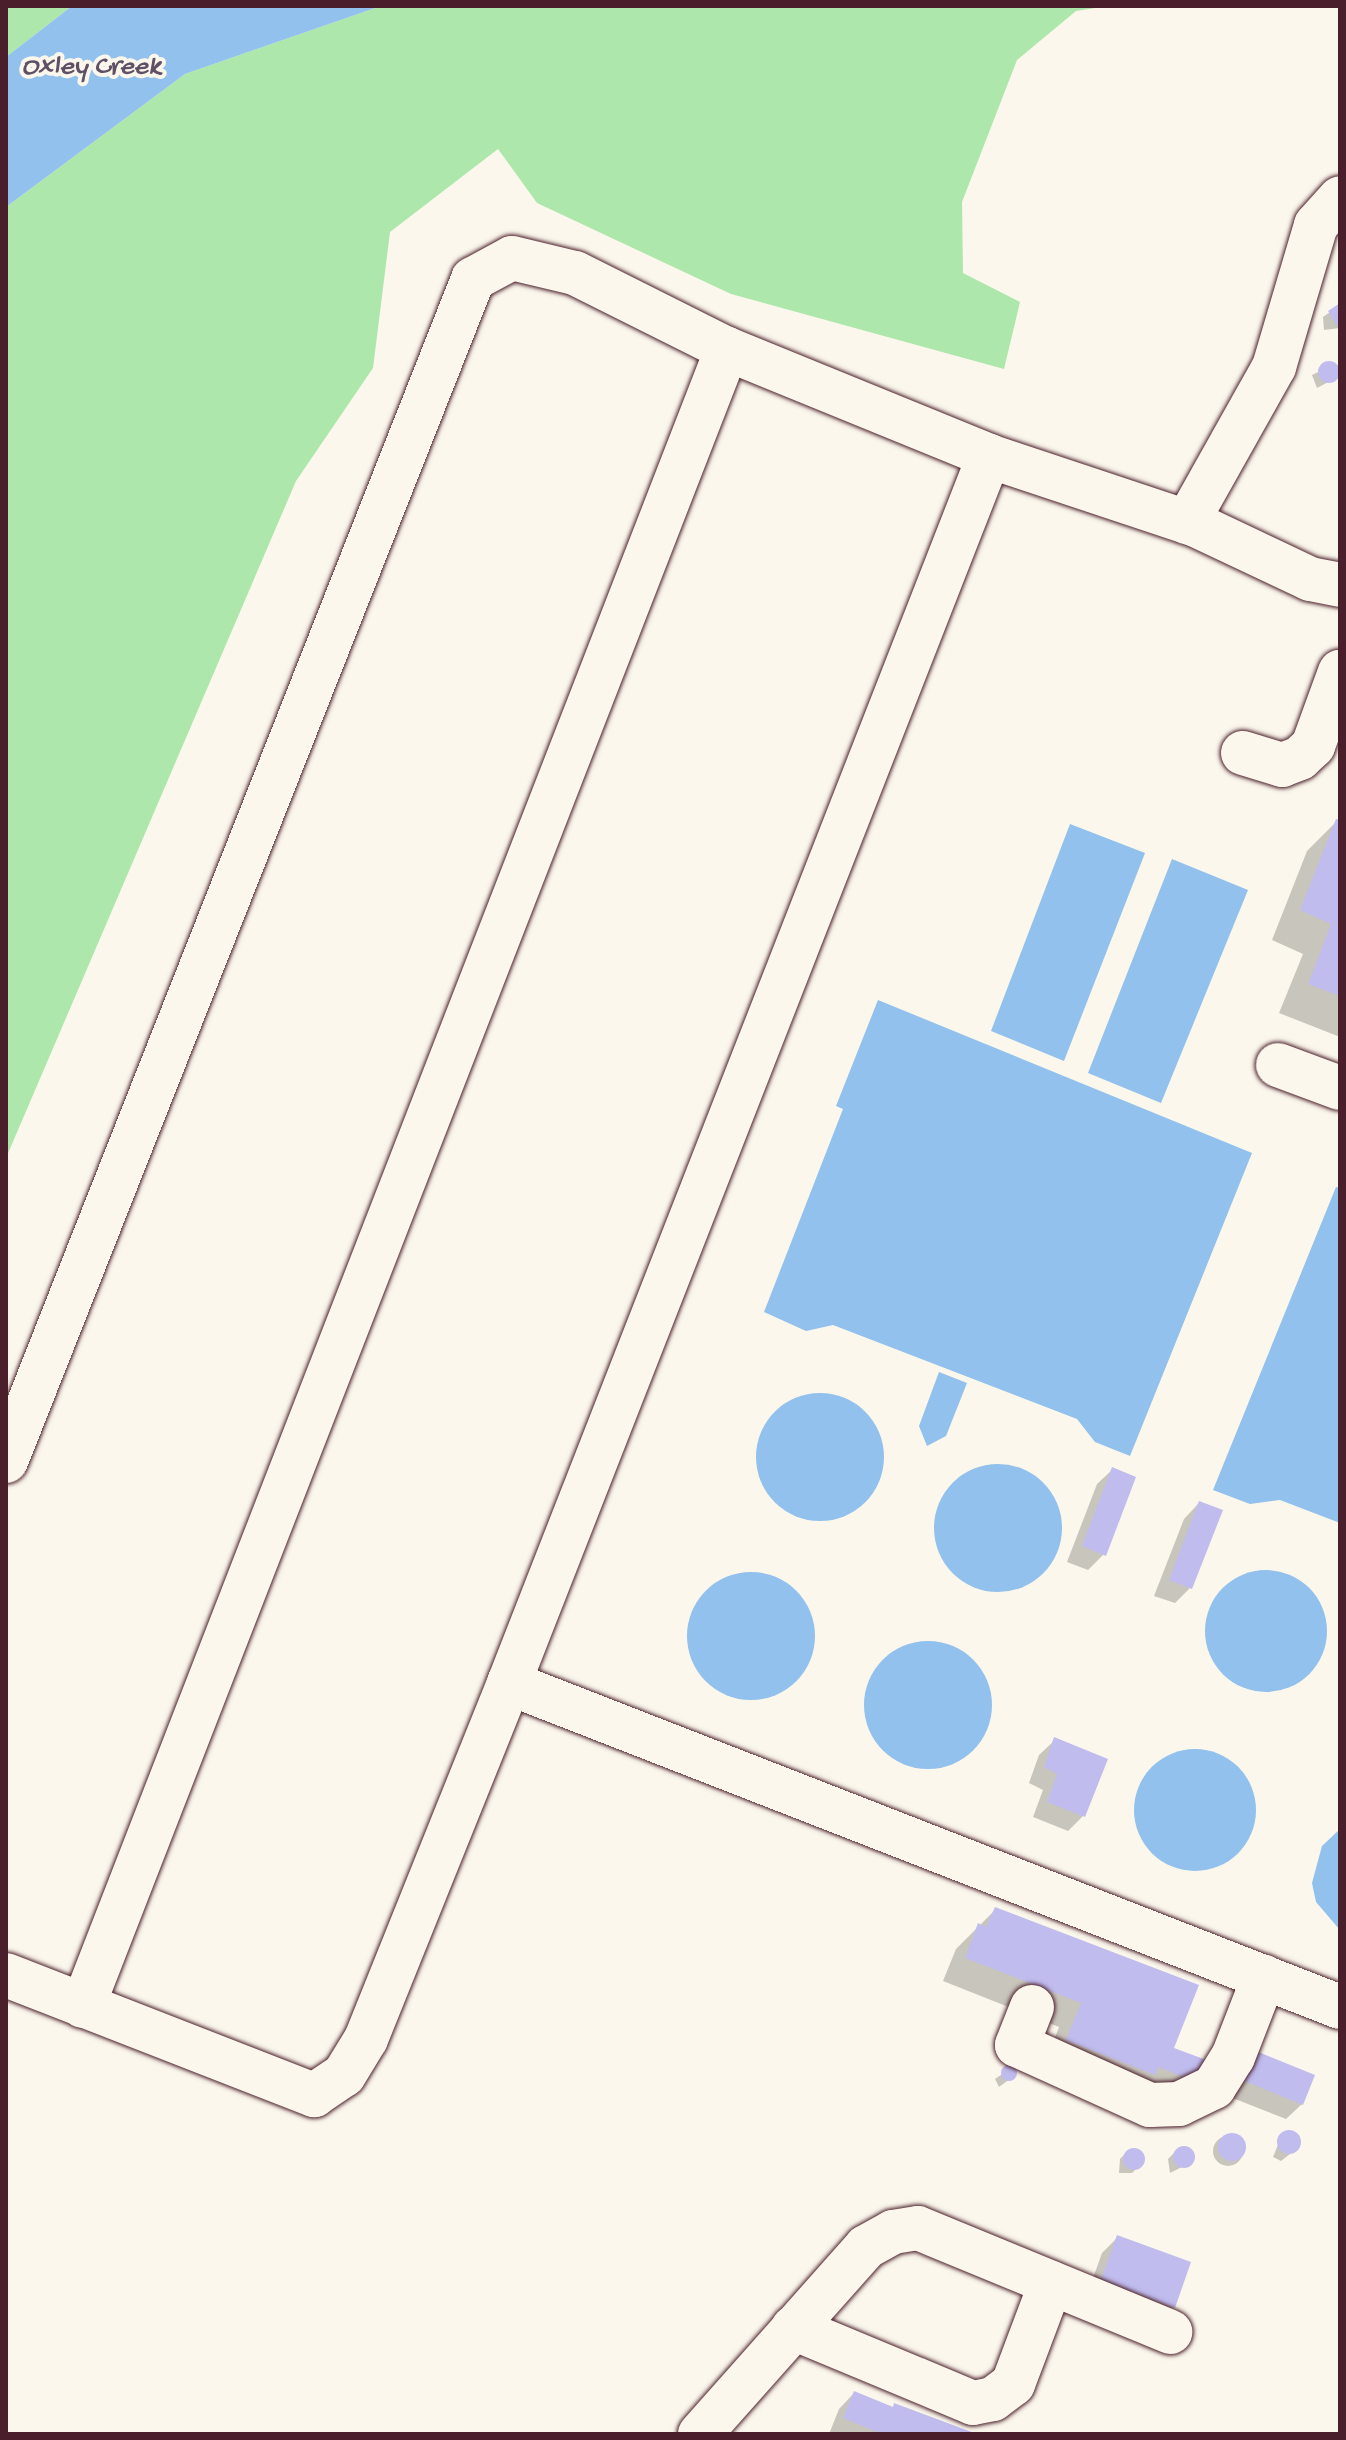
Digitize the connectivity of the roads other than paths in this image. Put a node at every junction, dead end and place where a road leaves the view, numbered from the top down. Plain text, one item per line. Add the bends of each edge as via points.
1 (1340, 198) edge
2 (727, 349) junction
3 (989, 456) junction
4 (1187, 522) junction
5 (1340, 585) edge
6 (1340, 672) edge
7 (1243, 753) dead end
8 (1278, 1065) dead end
9 (1340, 1088) edge
10 (6, 1461) edge
11 (509, 1683) junction
12 (6, 1975) edge
13 (1264, 1977) junction
14 (83, 2006) junction
15 (1032, 2007) dead end
16 (1340, 2007) edge
17 (1051, 2283) junction
18 (793, 2328) junction
19 (1170, 2332) dead end
20 (700, 2434) edge

1 - 4 lane via 1316,225 1274,367
2 - 3 lane
2 - 10 lane via 575,273 512,258 473,279
2 - 14 lane
3 - 4 lane
3 - 11 lane
4 - 5 lane via 1310,579
6 - 7 lane via 1313,746 1300,758 1282,765
8 - 9 lane
11 - 13 lane
11 - 14 lane via 366,2039 344,2075 314,2095
12 - 14 lane
13 - 15 lane via 1233,2057 1214,2087 1179,2104 1150,2105 1017,2045
13 - 16 lane
17 - 18 lane via 918,2228 893,2232 866,2247
17 - 18 lane via 1013,2384 993,2399 973,2403
17 - 19 lane
18 - 20 lane

